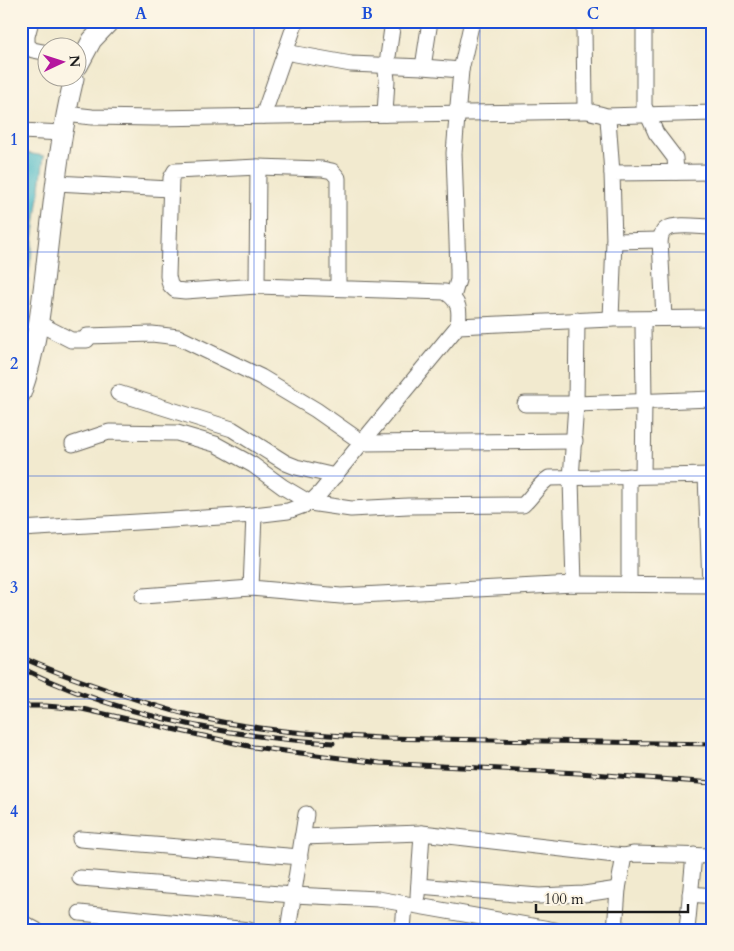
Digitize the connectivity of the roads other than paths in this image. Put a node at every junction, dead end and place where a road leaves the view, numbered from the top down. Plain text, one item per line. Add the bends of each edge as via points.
1 (31, 21) edge
2 (110, 21) edge
3 (296, 21) edge
4 (393, 21) edge
5 (430, 21) edge
6 (472, 21) edge
7 (586, 21) edge
8 (644, 21) edge
9 (88, 47) edge
10 (38, 51) edge
11 (285, 52) junction
12 (386, 66) junction
13 (423, 68) junction
14 (461, 70) junction
15 (72, 88) edge
16 (587, 111) junction
17 (713, 113) edge
18 (384, 114) junction
19 (459, 114) junction
20 (648, 115) junction
21 (264, 116) junction
22 (606, 116) junction
23 (64, 124) junction
24 (21, 131) edge
25 (258, 167) junction
26 (676, 172) junction
27 (713, 172) edge
28 (612, 173) junction
29 (56, 184) junction
30 (170, 189) junction
31 (713, 227) edge
32 (660, 240) junction
33 (614, 241) junction
34 (257, 286) junction
35 (338, 288) junction
36 (453, 297) junction
37 (664, 318) junction
38 (713, 318) edge
39 (612, 319) junction
40 (577, 320) junction
41 (38, 322) junction
42 (643, 325) dead end
43 (458, 326) junction
44 (118, 393) dead end
45 (21, 394) edge
46 (713, 400) edge
47 (644, 402) junction
48 (525, 404) dead end
49 (576, 404) junction
50 (575, 441) junction
51 (363, 443) junction
52 (73, 444) dead end
53 (710, 475) edge
54 (636, 476) junction
55 (571, 479) junction
56 (323, 489) junction
57 (254, 515) junction
58 (21, 529) edge
59 (574, 584) junction
60 (629, 584) junction
61 (711, 584) edge
62 (251, 588) junction
63 (143, 596) dead end
64 (306, 814) dead end
65 (422, 832) junction
66 (302, 837) junction
67 (80, 839) dead end
68 (694, 855) junction
69 (624, 856) junction
70 (713, 856) edge
71 (300, 857) junction
72 (80, 878) dead end
73 (419, 886) junction
74 (618, 889) junction
75 (690, 894) junction
76 (293, 895) junction
77 (713, 896) edge
78 (411, 904) junction
79 (80, 912) dead end
80 (21, 922) edge
81 (530, 928) edge
82 (36, 930) edge
83 (249, 930) edge
84 (288, 930) edge
85 (403, 930) edge
86 (555, 930) edge
87 (615, 930) edge
88 (687, 930) edge

1 - 10 street via 27,45
2 - 9 main road
3 - 11 street
4 - 12 street
5 - 13 street
6 - 14 street
7 - 16 street
8 - 20 street via 644,106
11 - 12 street
11 - 21 street
12 - 13 street
12 - 18 street
13 - 14 street
14 - 19 street
15 - 23 main road
16 - 19 street
16 - 22 street
17 - 20 street
18 - 19 street
18 - 21 street
19 - 36 street via 454,153 458,280
20 - 22 street
20 - 26 street via 656,133 675,158
21 - 23 street via 92,117
22 - 28 street via 610,128
23 - 24 street
23 - 29 main road
25 - 30 street via 175,172
25 - 34 street
25 - 35 street via 322,169 332,171 338,178
26 - 27 street
26 - 28 street
28 - 33 street
29 - 30 street
29 - 41 main road
30 - 34 street via 170,285 175,290 185,291
31 - 32 street via 667,228
32 - 33 street
32 - 37 street
33 - 39 street
34 - 35 street
35 - 36 street via 445,292
36 - 43 street via 458,306
37 - 38 street
37 - 39 street
39 - 40 street
40 - 43 street
40 - 49 street
41 - 45 main road
41 - 51 street via 71,340 152,334 178,337 261,377
42 - 47 street
43 - 51 street
44 - 56 street via 232,429 296,467
46 - 47 street
47 - 49 street
47 - 54 street
48 - 49 street
49 - 50 street
50 - 51 street
50 - 55 street
51 - 56 street
52 - 56 street via 109,432 178,433 214,444 253,465 283,487
53 - 54 street
53 - 61 street
54 - 55 street
54 - 60 street
55 - 56 street via 549,478 523,505 517,506 408,506 351,510
55 - 59 street
56 - 57 street via 288,511
57 - 58 street
57 - 62 street
59 - 60 street
59 - 62 street via 341,596
60 - 61 street
62 - 63 street
64 - 66 street
65 - 66 street
65 - 69 street
65 - 73 street
66 - 71 street
67 - 71 street
68 - 69 street
68 - 70 street
68 - 75 street
69 - 74 street
71 - 76 street
72 - 76 street
73 - 74 street via 548,896
73 - 78 street
74 - 87 street
75 - 77 street
75 - 88 street
76 - 78 street
76 - 84 street
78 - 81 street
78 - 85 street
79 - 83 street
80 - 82 street
81 - 86 street

